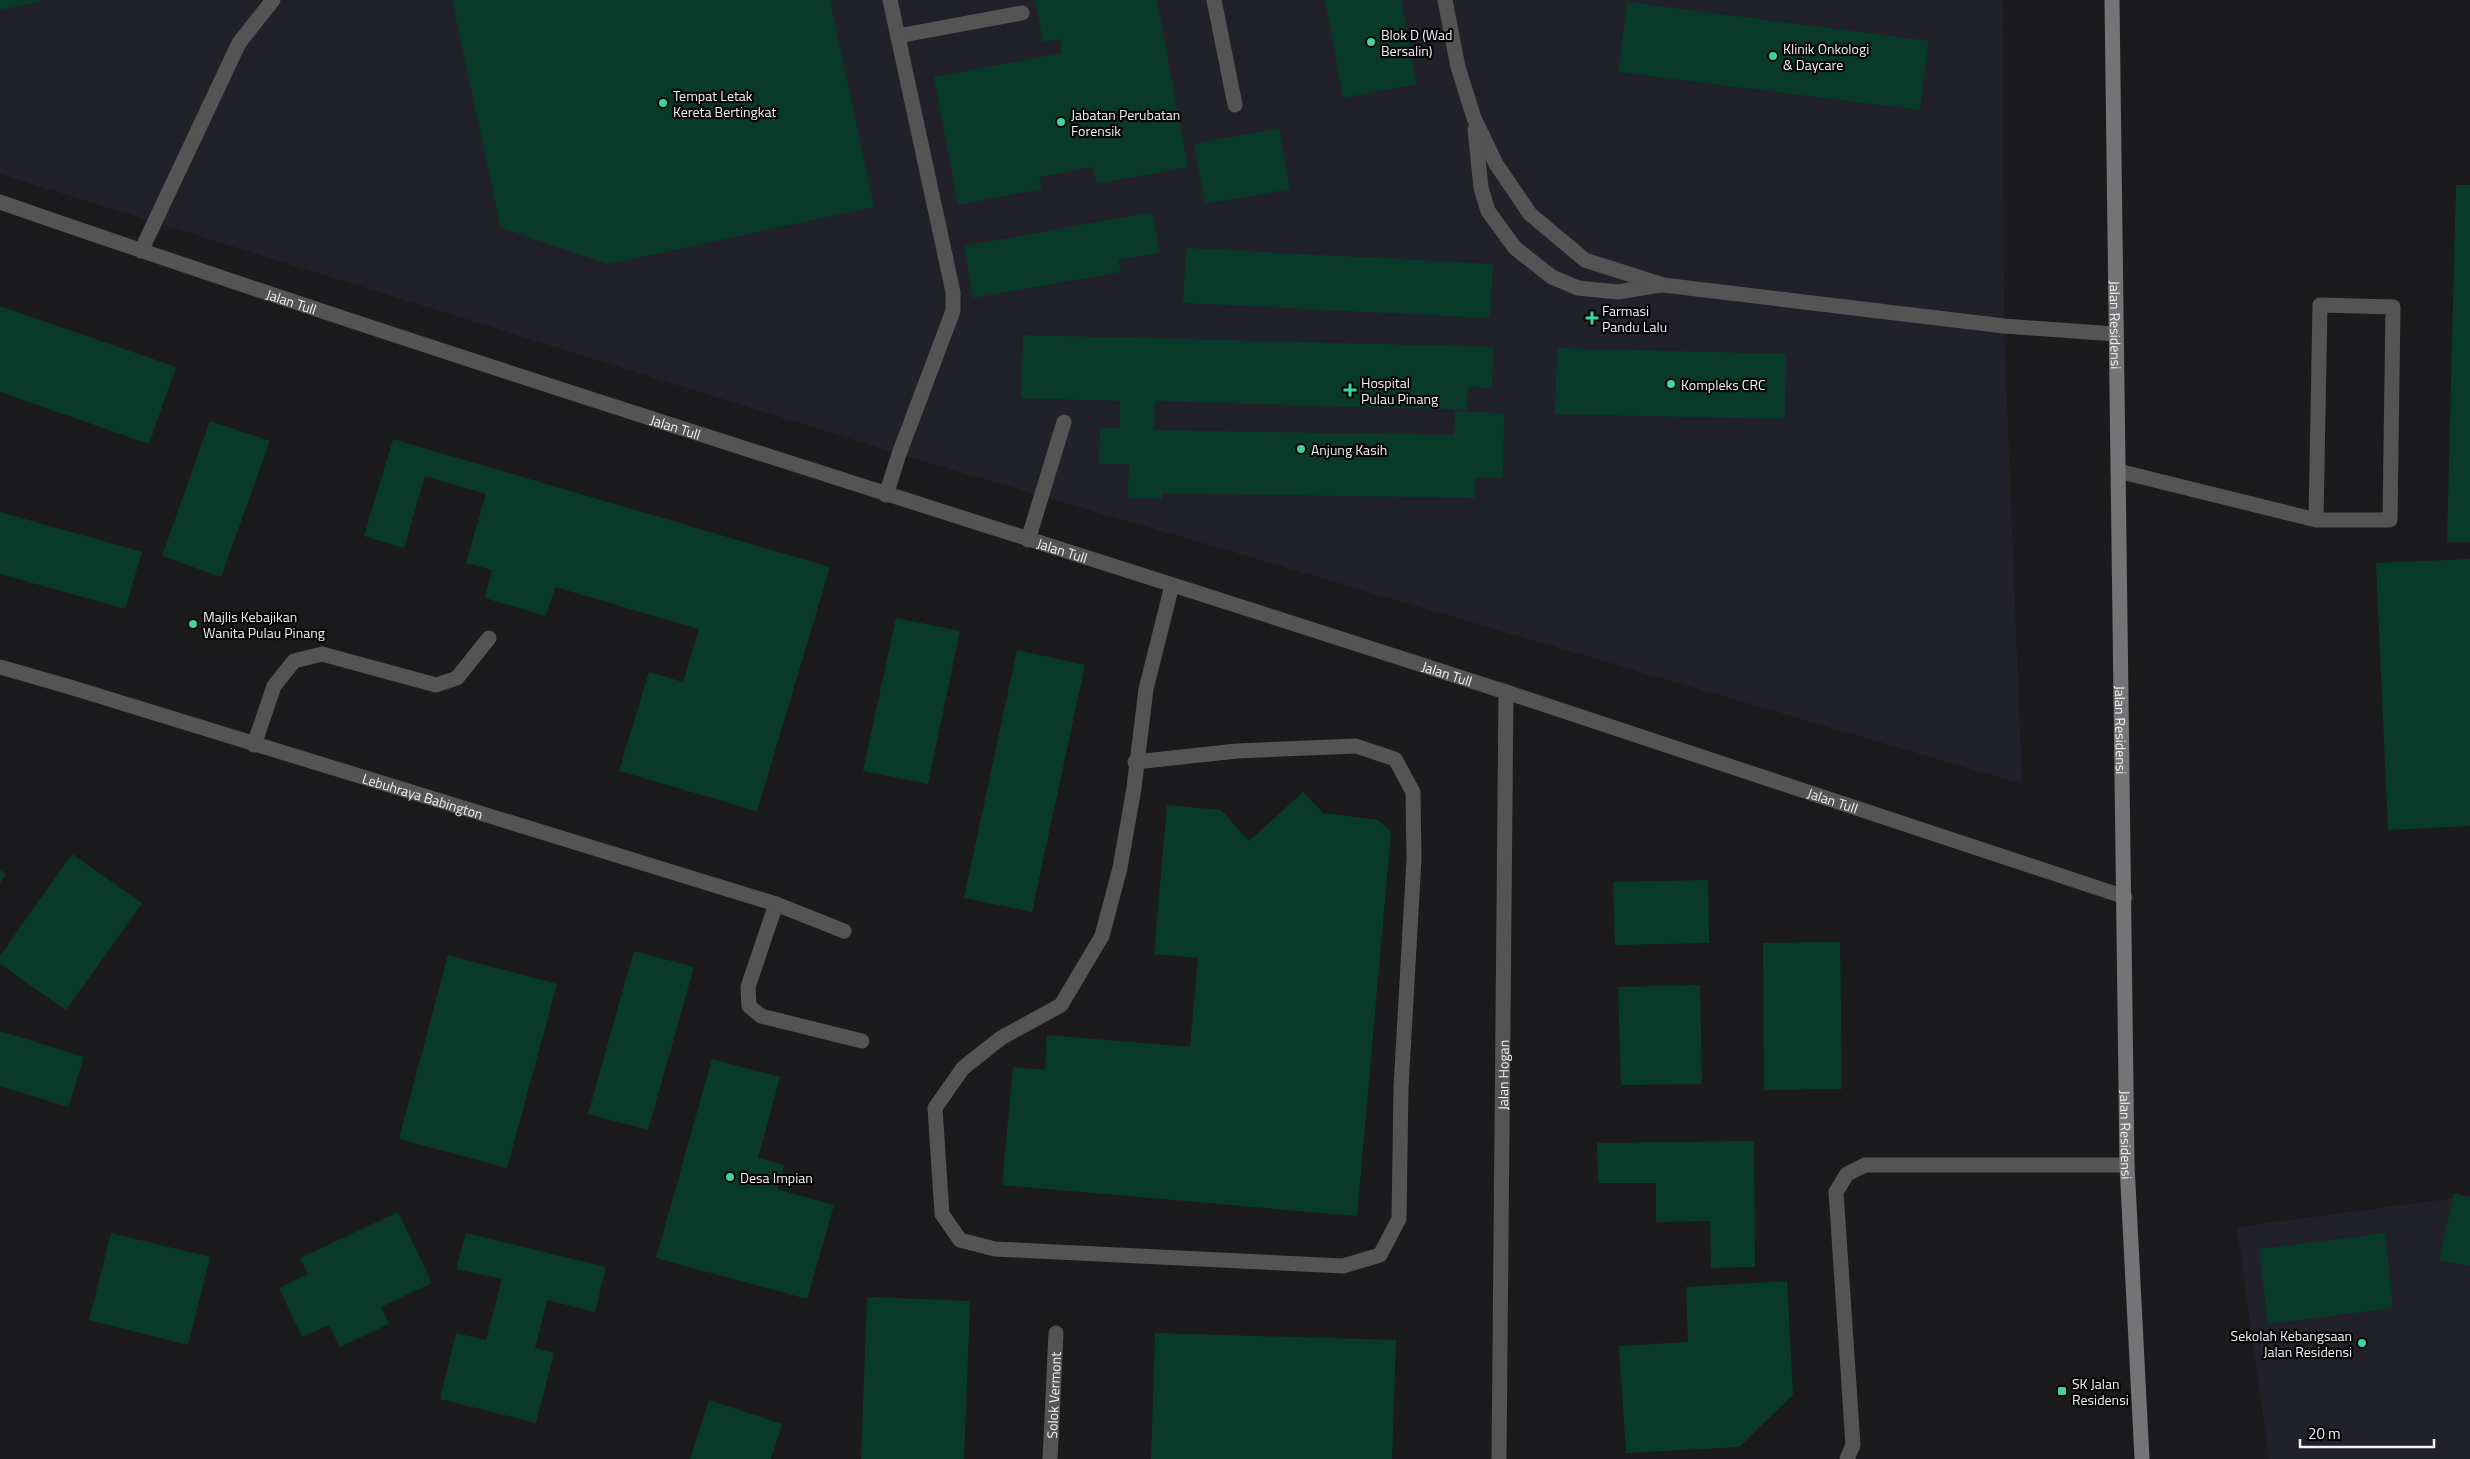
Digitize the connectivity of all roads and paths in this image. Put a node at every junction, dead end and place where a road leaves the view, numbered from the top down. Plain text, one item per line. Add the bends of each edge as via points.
1 (273, 0) edge
2 (890, 0) edge
3 (1214, 0) edge
4 (1445, 0) edge
5 (2112, 0) edge
6 (1022, 13) dead end
7 (898, 36) junction
8 (1235, 106) dead end
9 (1474, 118) junction
10 (0, 202) edge
11 (142, 251) junction
12 (1663, 285) junction
13 (2115, 334) junction
14 (1064, 422) dead end
15 (2118, 471) junction
16 (886, 494) junction
17 (2316, 520) junction
18 (1028, 540) junction
19 (1172, 586) junction
20 (489, 638) dead end
21 (0, 667) edge
22 (1506, 692) junction
23 (254, 745) junction
24 (1136, 762) junction
25 (2125, 897) junction
26 (776, 904) junction
27 (844, 930) dead end
28 (862, 1041) dead end
29 (2127, 1165) junction
30 (1056, 1332) dead end
31 (1050, 1459) edge
32 (1499, 1459) edge
33 (1847, 1459) edge
34 (2142, 1459) edge

1 - 11 street via 239,43
2 - 7 street
3 - 8 street
4 - 9 street via 1458,67
5 - 13 main road, Jalan Residensi
6 - 7 street
7 - 16 street via 953,292 953,311
9 - 12 street via 1496,164 1530,214 1585,260
9 - 12 street via 1481,188 1488,211 1516,248 1552,277 1578,288 1618,292
10 - 11 street, Jalan Tull
11 - 16 street, Jalan Tull
12 - 13 street via 2004,326
13 - 15 main road, Jalan Residensi
14 - 18 street
15 - 17 street
15 - 25 main road, Jalan Residensi
16 - 18 street, Jalan Tull
17 - 17 street via 2390,520 2393,307 2320,305
18 - 19 street, Jalan Tull
19 - 22 street, Jalan Tull
19 - 24 street via 1146,689
20 - 23 street via 457,678 436,685 322,654 294,661 274,686
21 - 23 street, Lebuhraya Babington
22 - 25 street, Jalan Tull
22 - 32 street, Jalan Hogan
23 - 26 street, Lebuhraya Babington
24 - 24 street via 1120,868 1102,936 1060,1005 1001,1038 963,1068 935,1108 942,1214 960,1240 996,1249 1343,1266 1380,1255 1400,1220 1402,1088 1414,859 1413,792 1395,759 1356,746 1237,751
25 - 29 main road, Jalan Residensi
26 - 27 street, Lebuhraya Babington
26 - 28 street via 748,987 749,1006 761,1016
29 - 33 street via 1865,1165 1846,1174 1836,1192 1852,1445
29 - 34 main road, Jalan Residensi
30 - 31 street, Solok Vermont

